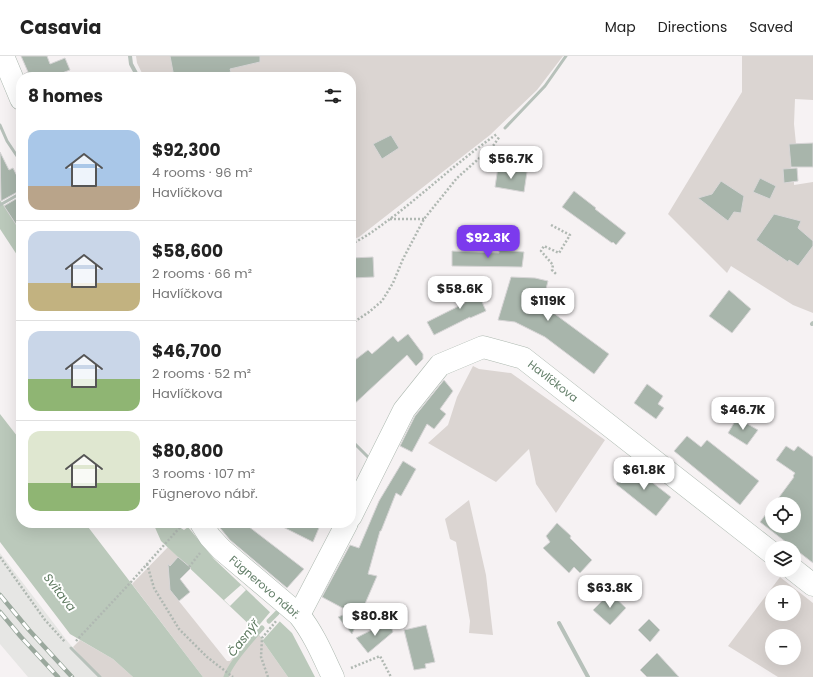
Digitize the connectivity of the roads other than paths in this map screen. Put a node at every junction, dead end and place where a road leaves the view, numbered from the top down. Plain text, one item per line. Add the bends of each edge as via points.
1 (3, 56) edge
2 (130, 56) edge
3 (566, 56) edge
4 (135, 72) edge
5 (16, 87) edge
6 (0, 124) edge
7 (506, 128) road end
8 (16, 154) edge
9 (16, 196) edge
10 (0, 205) edge
11 (356, 445) edge
12 (377, 466) junction
13 (356, 506) edge
14 (204, 528) edge
15 (344, 528) edge
16 (765, 548) edge
17 (801, 576) edge
18 (813, 585) edge
19 (299, 615) junction
20 (559, 623) dead end
21 (71, 648) road end
22 (340, 674) edge
23 (100, 677) edge
24 (588, 677) edge

1 - 5 main road
2 - 4 street
3 - 7 lane via 545,86
6 - 8 lane
9 - 10 lane
11 - 12 lane
12 - 13 main road, Havlíčkova
12 - 16 main road, Havlíčkova via 404,410 440,365 483,347 523,358
14 - 19 main road, Fügnerovo nábř. via 221,549
15 - 19 main road
17 - 18 main road
19 - 22 main road, Fügnerovo nábř.
20 - 24 street
21 - 23 lane

